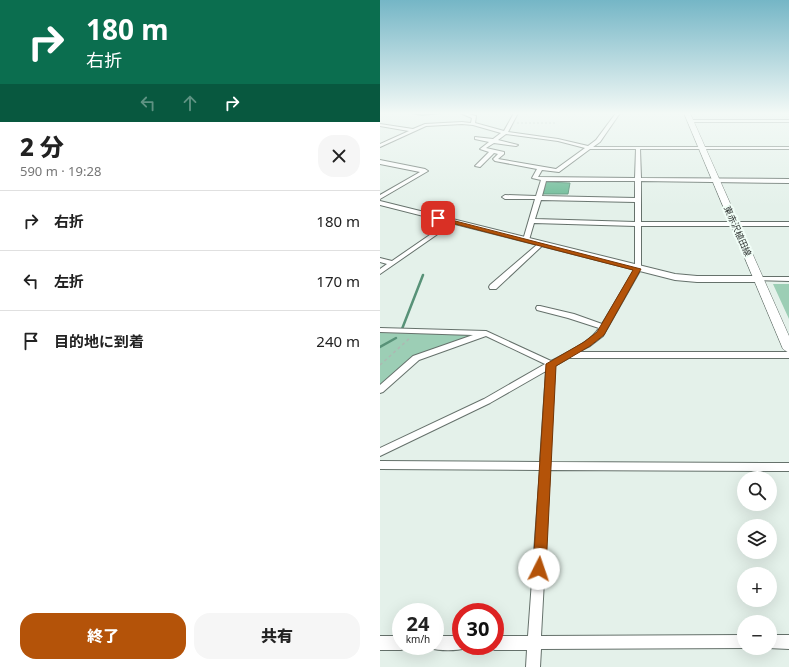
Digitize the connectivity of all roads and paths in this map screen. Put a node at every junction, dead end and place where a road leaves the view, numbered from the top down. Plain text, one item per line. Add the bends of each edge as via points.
1 (489, 144) edge
2 (511, 144) edge
3 (574, 144) edge
4 (594, 144) edge
5 (700, 144) edge
6 (516, 145) dead end
7 (589, 148) junction
8 (638, 148) junction
9 (702, 148) junction
10 (789, 148) edge
11 (493, 151) junction
12 (380, 162) edge
13 (478, 166) dead end
14 (540, 168) junction
15 (544, 179) junction
16 (637, 180) junction
17 (716, 181) junction
18 (789, 181) edge
19 (380, 197) edge
20 (505, 197) dead end
21 (538, 198) junction
22 (636, 200) junction
23 (380, 203) edge
24 (532, 221) junction
25 (453, 222) junction
26 (638, 224) junction
27 (735, 224) junction
28 (789, 224) edge
29 (526, 240) junction
30 (541, 244) junction
31 (380, 260) edge
32 (392, 263) junction
33 (638, 269) junction
34 (380, 272) edge
35 (759, 279) junction
36 (789, 279) edge
37 (494, 287) dead end
38 (540, 308) dead end
39 (604, 327) junction
40 (380, 330) edge
41 (486, 333) junction
42 (407, 335) dead end
43 (789, 349) edge
44 (569, 355) junction
45 (789, 356) edge
46 (551, 364) junction
47 (380, 365) edge
48 (380, 390) edge
49 (380, 452) edge
50 (380, 465) edge
51 (546, 466) junction
52 (789, 467) edge
53 (534, 642) junction
54 (737, 642) edge
55 (777, 642) edge
56 (789, 642) edge
57 (380, 643) edge
58 (392, 643) edge
59 (504, 643) edge
60 (533, 667) edge

1 - 11 street via 482,149
2 - 6 street
3 - 7 street
4 - 7 street
5 - 9 main road, 東赤沢植田線
7 - 8 street
7 - 14 street via 557,171
8 - 9 street
8 - 16 street
9 - 10 street
9 - 17 main road, 東赤沢植田線
11 - 13 street
11 - 14 street via 502,153 495,159 497,160
12 - 19 street via 425,172
14 - 15 street via 535,178
15 - 16 street
15 - 21 street
16 - 17 street
16 - 22 street
17 - 18 street
17 - 27 main road, 東赤沢植田線
20 - 21 street
21 - 22 street
21 - 24 street
22 - 26 street
23 - 25 street
24 - 26 street
24 - 29 street
25 - 29 street
25 - 32 street
26 - 27 street
26 - 33 street
27 - 28 street
27 - 35 main road, 東赤沢植田線
29 - 30 street
30 - 33 street
30 - 37 street
31 - 32 street
32 - 34 street
33 - 35 street via 686,278
33 - 39 street
35 - 36 street
35 - 43 main road, 東赤沢植田線
38 - 39 street
39 - 44 street via 600,334
40 - 41 street
41 - 46 street
41 - 48 street via 416,358
42 - 47 path via 411,337 409,340
44 - 45 street
44 - 46 street
46 - 49 street via 487,401
46 - 51 street
50 - 51 street
51 - 52 street
51 - 53 street
53 - 54 street
53 - 59 street
53 - 60 street
55 - 56 street
57 - 58 street

